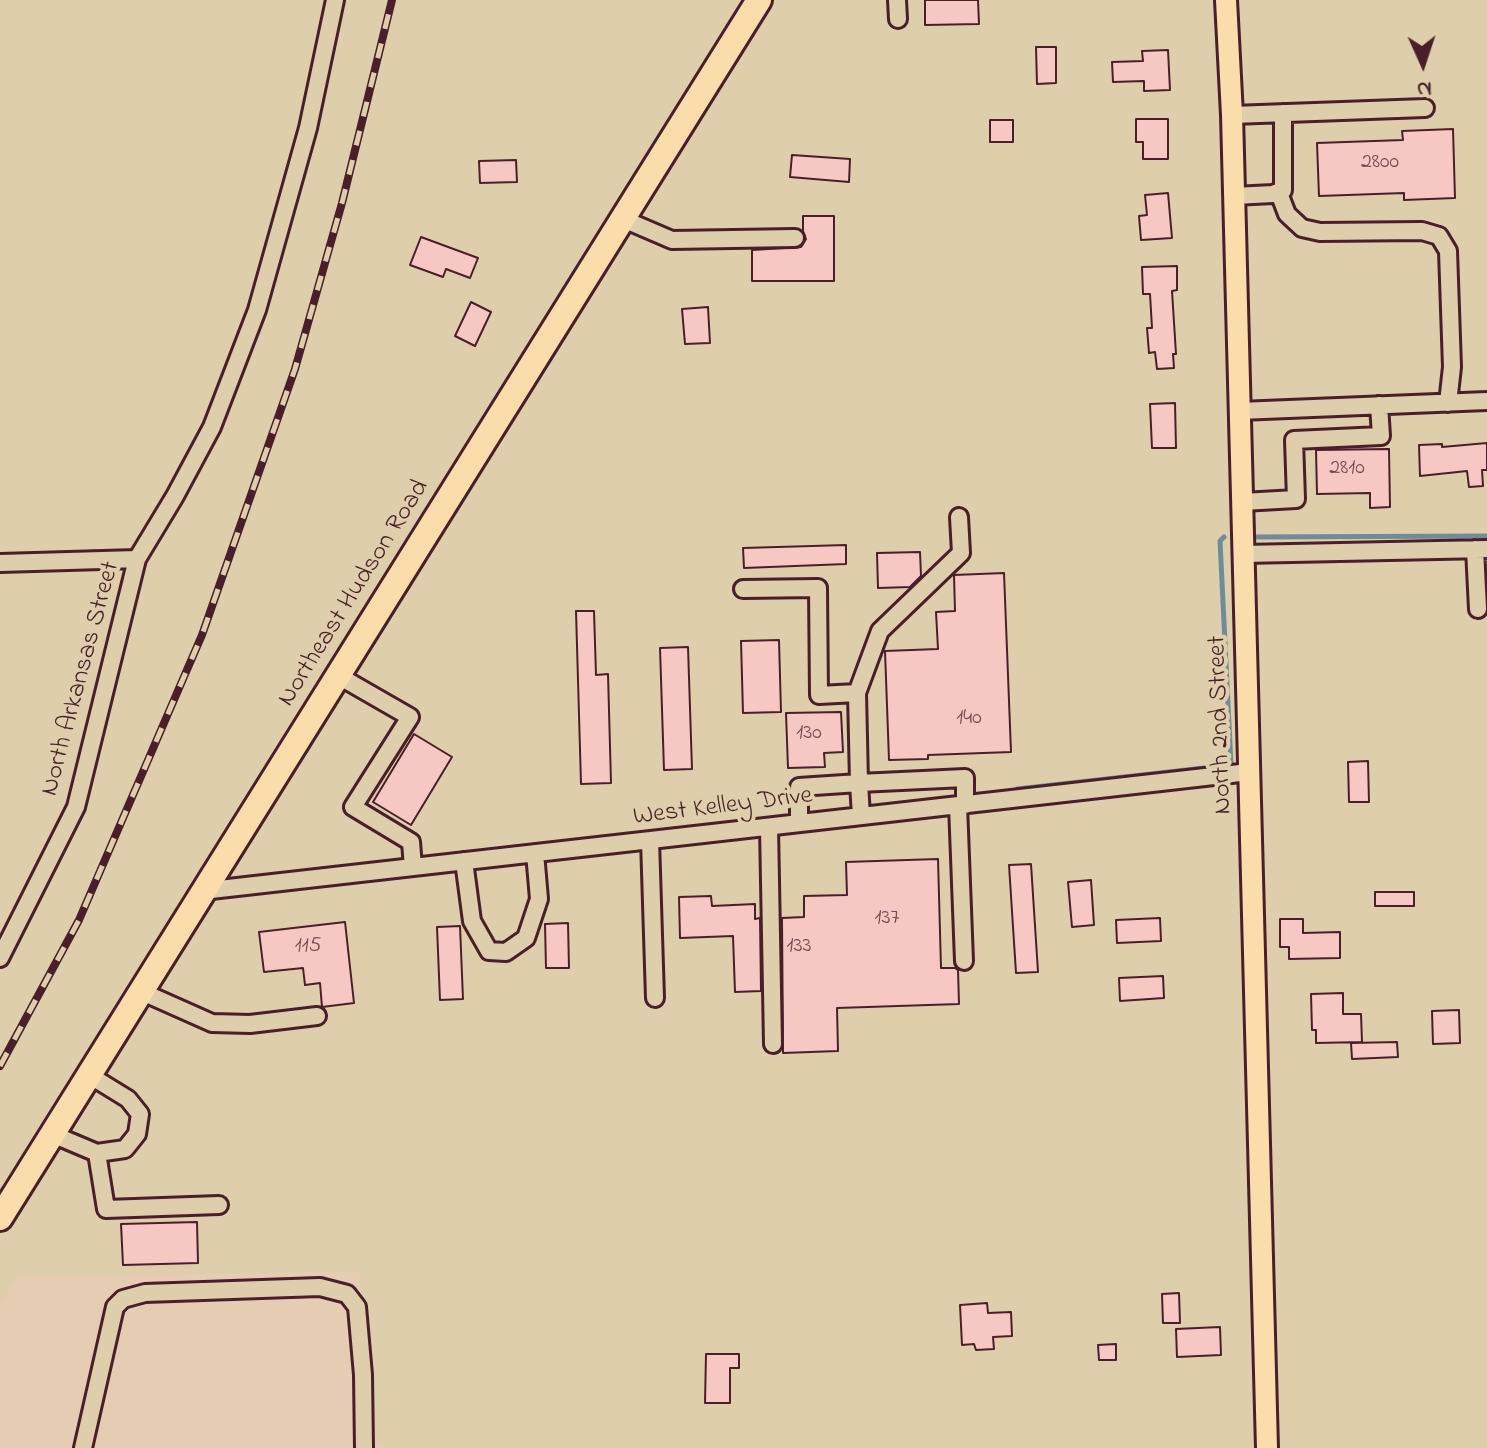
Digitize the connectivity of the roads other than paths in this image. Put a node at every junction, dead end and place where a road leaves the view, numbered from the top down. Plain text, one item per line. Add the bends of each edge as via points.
1 (335, 0) edge
2 (759, 0) edge
3 (897, 0) edge
4 (1226, 0) edge
5 (898, 19) dead end
6 (1425, 108) dead end
7 (1283, 113) junction
8 (1232, 115) junction
9 (1279, 193) junction
10 (1234, 196) junction
11 (623, 219) junction
12 (795, 238) dead end
13 (1487, 401) edge
14 (1448, 403) junction
15 (1379, 405) junction
16 (1239, 411) junction
17 (1242, 502) junction
18 (959, 517) dead end
19 (1481, 549) edge
20 (1243, 554) junction
21 (137, 559) junction
22 (0, 563) edge
23 (743, 589) dead end
24 (1478, 609) dead end
25 (337, 675) junction
26 (857, 693) junction
27 (1249, 772) junction
28 (859, 783) junction
29 (962, 805) junction
30 (861, 816) junction
31 (799, 823) junction
32 (769, 827) junction
33 (650, 840) junction
34 (535, 853) junction
35 (464, 861) junction
36 (413, 867) junction
37 (202, 891) junction
38 (0, 958) edge
39 (964, 961) dead end
40 (140, 991) junction
41 (655, 998) dead end
42 (317, 1016) dead end
43 (773, 1044) dead end
44 (89, 1075) junction
45 (52, 1134) junction
46 (97, 1153) junction
47 (219, 1205) dead end
48 (0, 1218) edge
49 (83, 1448) edge
50 (364, 1448) edge
51 (1267, 1448) edge

1 - 21 street, North Arkansas Street via 308,128 257,310 212,427
2 - 11 highway, Northeast Hudson Road
3 - 5 street
4 - 8 main road, North 2nd Street
6 - 7 street
7 - 8 street
7 - 9 street via 1284,185
8 - 10 main road, North 2nd Street
9 - 10 street
9 - 14 street via 1287,214 1302,228 1422,231 1439,236 1448,251
10 - 16 main road, North 2nd Street
11 - 12 street via 672,240
11 - 25 highway, Northeast Hudson Road
13 - 14 street
14 - 15 street
15 - 16 street
15 - 17 street via 1381,436 1294,440 1296,499
16 - 17 main road, North 2nd Street
17 - 20 main road, North 2nd Street
18 - 26 street via 961,553 880,631
19 - 20 street
19 - 24 street
20 - 27 main road, North 2nd Street
21 - 22 street
21 - 38 street, North Arkansas Street via 76,807
23 - 26 street via 818,588 819,695
25 - 36 street via 410,717 353,807 411,842
25 - 37 highway, Northeast Hudson Road
26 - 28 street
27 - 29 street, West Kelley Drive
27 - 51 main road, North 2nd Street
28 - 29 street via 965,778
28 - 30 street
28 - 31 street via 799,787
29 - 30 street, West Kelley Drive
29 - 39 street
30 - 31 street, West Kelley Drive
31 - 32 street, West Kelley Drive
32 - 33 street, West Kelley Drive
32 - 43 street
33 - 34 street, West Kelley Drive
33 - 41 street
34 - 35 street, West Kelley Drive
34 - 35 street via 539,899 526,938 506,952 489,951 472,921
35 - 36 street, West Kelley Drive
36 - 37 street, West Kelley Drive
37 - 40 highway, Northeast Hudson Road
40 - 42 street via 212,1023
40 - 44 highway, Northeast Hudson Road
44 - 45 highway, Northeast Hudson Road
44 - 46 street via 128,1099 140,1114 137,1134 125,1149
45 - 46 street
45 - 48 highway, Northeast Hudson Road
46 - 47 street via 106,1209
49 - 50 street via 115,1307 123,1299 145,1293 320,1287 347,1294 357,1307

